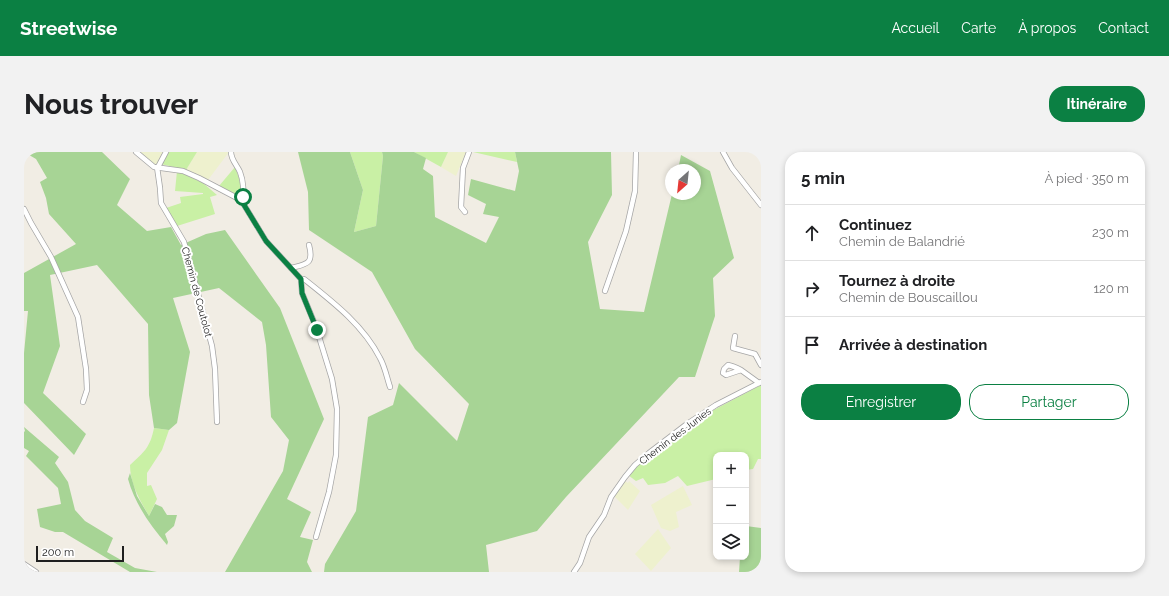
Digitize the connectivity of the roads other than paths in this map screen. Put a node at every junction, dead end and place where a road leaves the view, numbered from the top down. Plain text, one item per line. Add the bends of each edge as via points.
1 (136, 152) edge
2 (166, 152) edge
3 (231, 152) edge
4 (469, 152) edge
5 (636, 152) edge
6 (723, 152) edge
7 (158, 167) junction
8 (241, 200) junction
9 (761, 205) edge
10 (24, 208) edge
11 (465, 212) dead end
12 (309, 245) dead end
13 (291, 268) junction
14 (301, 279) junction
15 (605, 291) dead end
16 (734, 336) dead end
17 (761, 365) edge
18 (741, 370) dead end
19 (760, 383) edge
20 (390, 387) dead end
21 (83, 402) dead end
22 (217, 422) dead end
23 (316, 537) dead end
24 (24, 564) edge
25 (36, 572) edge
26 (574, 572) edge

1 - 7 street via 151,165
2 - 7 street
3 - 8 street via 241,177
4 - 11 street via 463,168 463,191 460,202
5 - 15 street via 635,191 626,231
6 - 9 street via 732,168
7 - 8 street via 188,174
7 - 22 street, Chemin de Coutolot via 161,203 184,242 210,339 215,369
8 - 13 street via 266,241
10 - 21 street via 51,257 78,317 86,369 87,390
12 - 13 street via 309,262
13 - 14 street
14 - 20 street via 332,301 365,335 381,359
14 - 23 street via 302,293 316,327 332,379 337,409 336,455
16 - 17 street via 733,348 755,354
18 - 19 street
19 - 26 street, Chemin des Junies via 716,405 687,424 635,465 611,497 604,515 589,537
24 - 25 street

